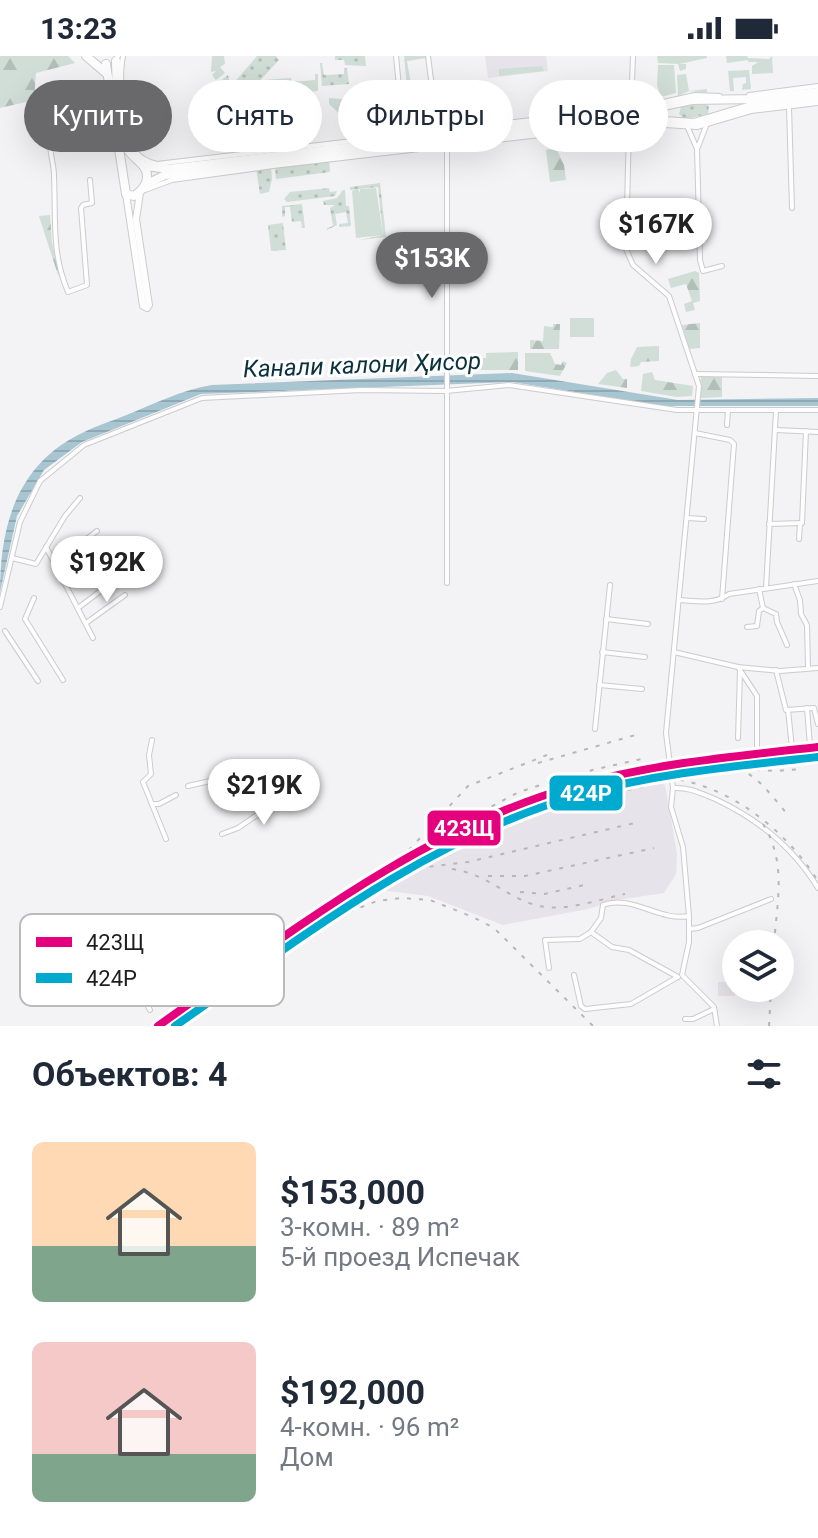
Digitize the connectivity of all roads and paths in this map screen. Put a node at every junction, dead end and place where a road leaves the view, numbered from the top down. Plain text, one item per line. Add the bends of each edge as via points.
1 (89, 56) edge
2 (396, 56) edge
3 (428, 56) edge
4 (633, 56) edge
5 (113, 58) edge
6 (115, 77) junction
7 (115, 80) edge
8 (398, 80) edge
9 (431, 80) edge
10 (632, 80) edge
11 (818, 86) edge
12 (818, 92) edge
13 (708, 99) junction
14 (796, 99) junction
15 (668, 101) edge
16 (818, 101) edge
17 (679, 103) junction
18 (668, 106) edge
19 (708, 122) junction
20 (668, 123) edge
21 (668, 124) edge
22 (685, 125) junction
23 (338, 147) edge
24 (338, 148) edge
25 (338, 149) edge
26 (697, 149) junction
27 (51, 152) edge
28 (119, 152) edge
29 (391, 152) edge
30 (398, 152) edge
31 (447, 152) edge
32 (628, 152) edge
33 (393, 154) junction
34 (133, 157) junction
35 (205, 159) junction
36 (120, 161) junction
37 (145, 166) junction
38 (191, 166) junction
39 (90, 180) dead end
40 (142, 188) junction
41 (126, 194) junction
42 (792, 208) dead end
43 (722, 266) dead end
44 (695, 374) junction
45 (818, 376) edge
46 (446, 389) junction
47 (728, 410) junction
48 (818, 410) edge
49 (697, 411) junction
50 (776, 411) junction
51 (727, 425) dead end
52 (775, 430) junction
53 (806, 431) junction
54 (818, 432) edge
55 (695, 433) junction
56 (80, 498) dead end
57 (687, 518) junction
58 (704, 519) dead end
59 (800, 523) junction
60 (768, 524) junction
61 (97, 531) dead end
62 (799, 539) dead end
63 (46, 547) junction
64 (104, 548) dead end
65 (12, 558) junction
66 (55, 563) junction
67 (119, 577) dead end
68 (63, 578) junction
69 (818, 581) edge
70 (447, 583) dead end
71 (794, 584) junction
72 (610, 585) dead end
73 (762, 588) junction
74 (125, 595) dead end
75 (34, 598) dead end
76 (722, 599) junction
77 (679, 600) junction
78 (0, 607) edge
79 (78, 608) junction
80 (763, 608) junction
81 (606, 619) junction
82 (86, 623) junction
83 (648, 624) dead end
84 (747, 627) dead end
85 (5, 631) dead end
86 (93, 638) dead end
87 (787, 645) dead end
88 (602, 652) junction
89 (674, 652) junction
90 (645, 657) dead end
91 (808, 668) junction
92 (818, 668) edge
93 (739, 669) junction
94 (776, 670) junction
95 (63, 680) dead end
96 (38, 681) dead end
97 (599, 685) junction
98 (642, 689) dead end
99 (807, 708) junction
100 (788, 710) junction
101 (818, 724) edge
102 (595, 729) dead end
103 (738, 738) dead end
104 (152, 740) dead end
105 (818, 745) edge
106 (810, 746) junction
107 (757, 749) dead end
108 (244, 766) dead end
109 (739, 768) dead end
110 (671, 778) junction
111 (188, 786) dead end
112 (673, 788) junction
113 (176, 795) dead end
114 (273, 797) dead end
115 (152, 804) junction
116 (222, 834) dead end
117 (166, 839) dead end
118 (818, 888) edge
119 (771, 899) dead end
120 (689, 916) junction
121 (689, 929) junction
122 (591, 932) junction
123 (549, 968) dead end
124 (574, 975) dead end
125 (680, 976) junction
126 (148, 1006) edge
127 (714, 1009) junction
128 (150, 1010) dead end
129 (685, 1019) dead end
130 (717, 1026) edge

1 - 5 highway
1 - 6 highway
2 - 8 street
3 - 9 street
4 - 10 street
5 - 6 highway
5 - 6 street
6 - 7 highway
6 - 34 highway via 124,137
6 - 35 street via 128,135 141,157 157,164
11 - 14 street
12 - 14 highway
13 - 14 highway
13 - 17 highway
13 - 19 highway via 713,110
14 - 15 street via 695,95
14 - 16 highway
14 - 19 street
14 - 19 highway via 751,106
14 - 42 street
17 - 18 highway
17 - 22 highway via 676,114
19 - 22 highway
19 - 26 street
20 - 22 highway
21 - 22 street
22 - 26 street
23 - 35 street
24 - 38 highway
25 - 40 highway via 165,175
26 - 43 street via 700,260 703,271
27 - 39 street via 53,234 67,291 87,285 81,208 92,203
28 - 36 highway
29 - 33 highway
30 - 33 street
31 - 46 street
32 - 44 street via 626,249 633,265 669,296
33 - 40 street via 273,166
34 - 36 highway
34 - 37 highway
35 - 38 highway
36 - 41 highway
37 - 38 highway
37 - 40 highway
40 - 41 highway via 134,196
40 - 41 main road via 135,212 143,285
44 - 45 street
44 - 49 street
46 - 49 street via 532,387
46 - 65 street via 192,401 84,445 49,472 20,522
46 - 70 street
47 - 49 street
47 - 50 street
47 - 51 street
48 - 50 street
49 - 55 street
50 - 52 street
52 - 53 street
52 - 60 street
53 - 54 street
53 - 59 street
55 - 57 street
55 - 76 street via 730,440 735,446
56 - 63 street
57 - 58 street
57 - 77 street
59 - 60 street
59 - 62 street
60 - 73 street
61 - 66 street
63 - 65 street via 35,565
63 - 66 street
64 - 68 street
65 - 78 street
66 - 68 street
67 - 79 street
68 - 79 street
69 - 71 street
71 - 73 street
71 - 91 street via 806,623
72 - 81 street
73 - 76 street
73 - 80 street
74 - 82 street
75 - 95 street via 25,619
76 - 77 street
77 - 89 street
79 - 82 street
80 - 84 street via 757,626
80 - 87 street via 776,614
81 - 83 street
81 - 88 street
82 - 86 street
85 - 96 street
88 - 90 street
88 - 97 street
89 - 93 street
89 - 110 street via 666,742
91 - 92 street
91 - 94 street
93 - 94 street
93 - 103 street
93 - 107 street via 757,696
94 - 100 street
97 - 98 street
97 - 102 street
99 - 100 street
99 - 101 street via 814,708
99 - 106 street
100 - 106 street via 792,748
104 - 115 street via 151,774 143,780
105 - 106 street
108 - 111 street via 237,775
109 - 110 street via 687,771
110 - 112 street
112 - 118 street via 688,788 740,810 779,838
112 - 120 street via 671,807 683,847
113 - 115 street
114 - 116 street via 273,804
115 - 117 street
119 - 121 street
120 - 121 street
120 - 122 street via 658,915 610,902 603,905
121 - 125 street
122 - 123 street via 580,939 545,940
122 - 125 street via 612,947
124 - 125 street via 585,1009 631,1004
125 - 127 street
126 - 128 street
127 - 129 street
127 - 130 street

